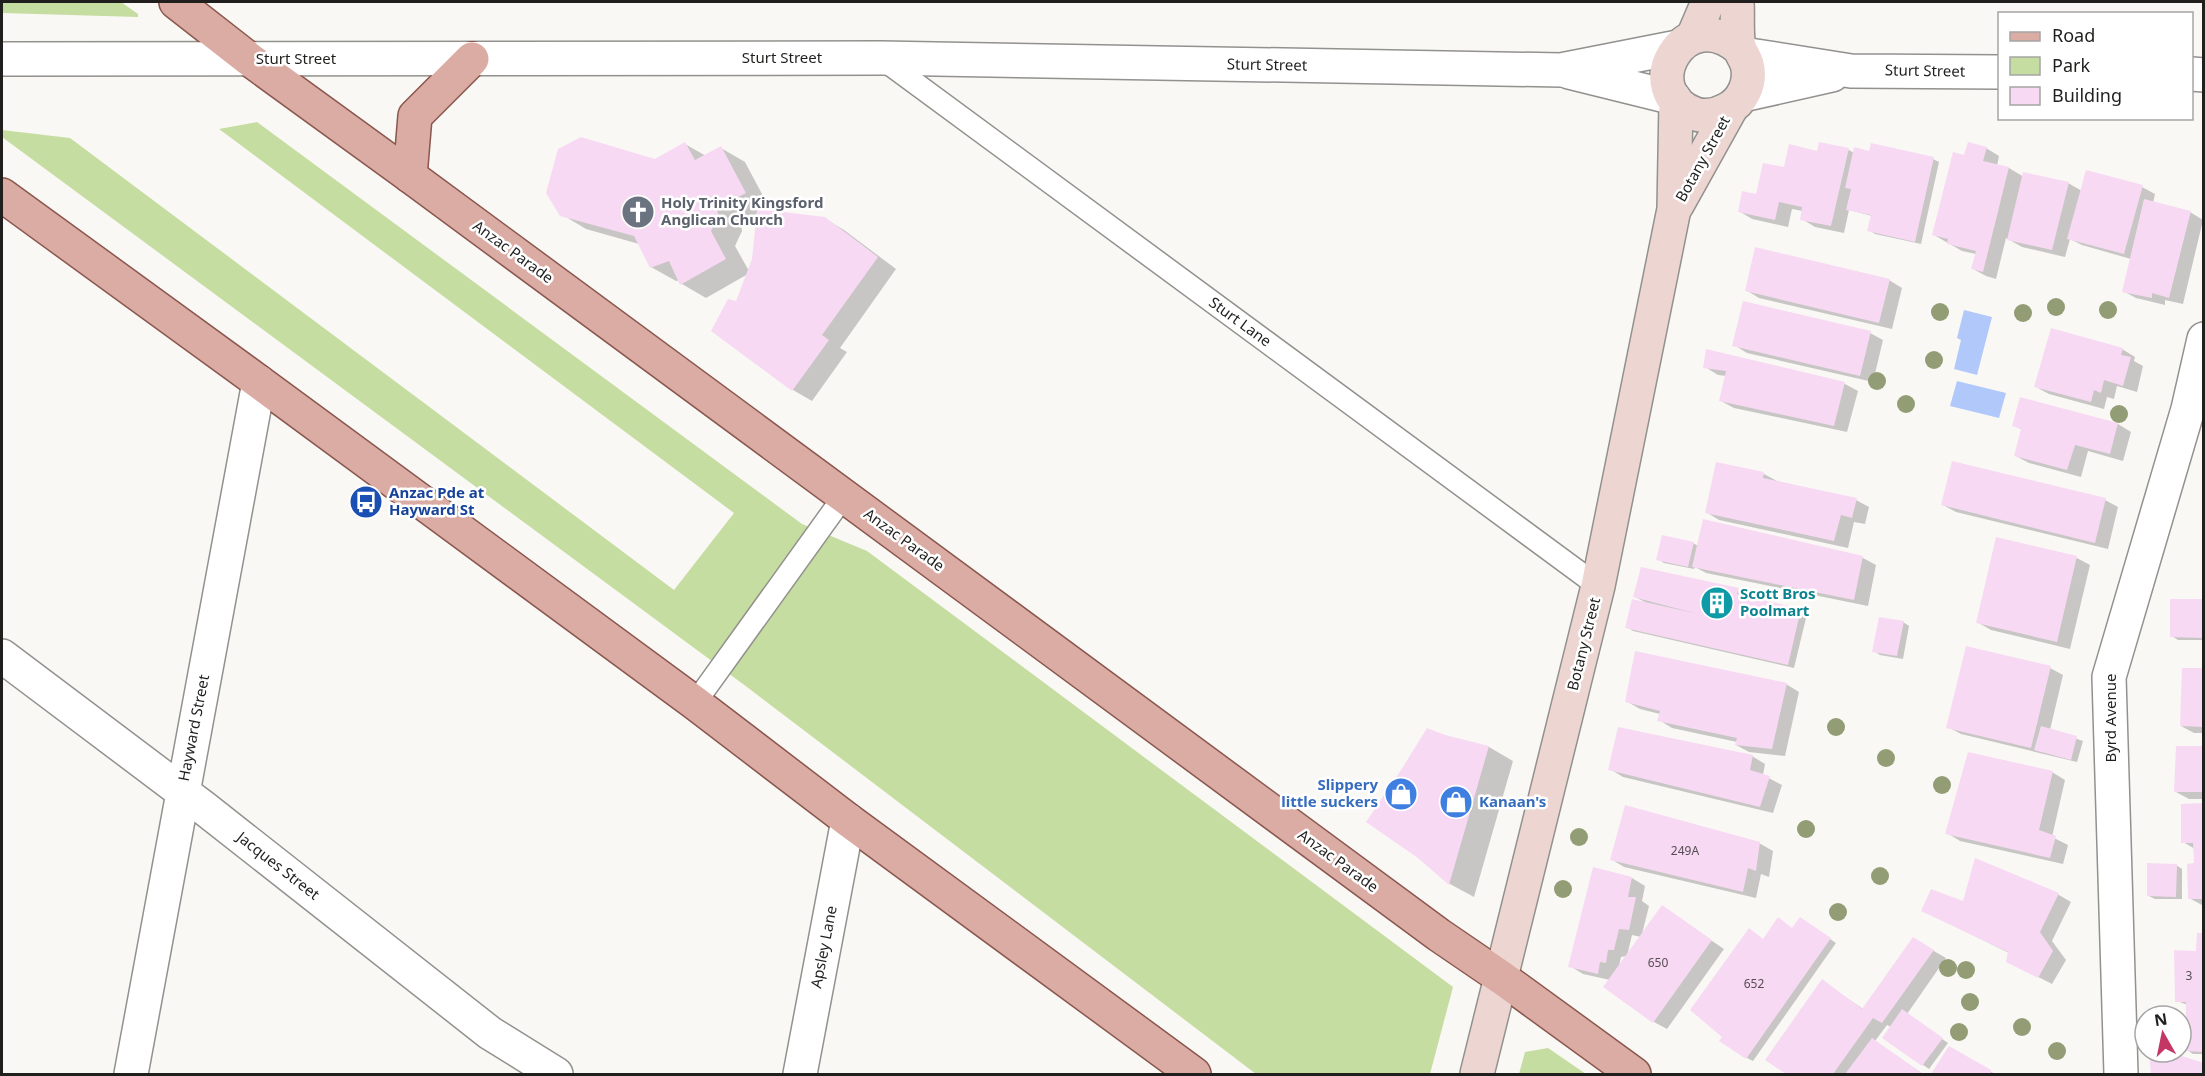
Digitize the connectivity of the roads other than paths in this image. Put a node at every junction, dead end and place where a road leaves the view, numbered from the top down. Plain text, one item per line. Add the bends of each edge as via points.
1 (176, 2) edge
2 (1708, 2) edge
3 (1737, 2) edge
4 (1685, 42) junction
5 (1741, 52) junction
6 (2, 58) edge
7 (881, 58) junction
8 (249, 59) junction
9 (472, 59) junction
10 (1561, 70) junction
11 (1851, 71) junction
12 (1998, 72) edge
13 (1675, 100) junction
14 (1737, 101) junction
15 (410, 176) junction
16 (2, 195) edge
17 (1674, 209) junction
18 (2204, 339) edge
19 (260, 382) junction
20 (844, 496) junction
21 (1598, 586) junction
22 (2, 656) edge
23 (695, 703) junction
24 (182, 791) junction
25 (848, 819) junction
26 (1502, 978) junction
27 (131, 1074) edge
28 (556, 1074) edge
29 (800, 1074) edge
30 (1194, 1074) edge
31 (1477, 1074) edge
32 (1635, 1074) edge
33 (2121, 1074) edge

1 - 8 main road, Anzac Parade
2 - 4 street
3 - 5 street
4 - 5 street via 1706,34 1718,35 1730,40
4 - 10 street, Sturt Street
4 - 13 street via 1668,66 1667,78
5 - 11 street, Sturt Street
5 - 14 street via 1749,74 1748,85
6 - 8 street, Sturt Street
7 - 9 street, Sturt Street
7 - 10 street, Sturt Street
7 - 21 lane, Sturt Lane
8 - 9 street, Sturt Street
8 - 15 main road, Anzac Parade
9 - 15 main road via 415,116
10 - 13 street, Sturt Street
11 - 12 street, Sturt Street
11 - 14 street, Sturt Street
13 - 14 street via 1696,114 1708,116
13 - 17 street, Botany Street
14 - 17 street, Botany Street
15 - 20 main road, Anzac Parade
16 - 19 main road
17 - 21 street, Botany Street
18 - 33 street, Byrd Avenue via 2188,409 2109,677
19 - 23 main road
19 - 24 street, Hayward Street
20 - 23 lane
20 - 26 main road, Anzac Parade via 1438,935
21 - 26 street, Botany Street
22 - 24 street, Jacques Street
23 - 25 main road
24 - 27 street, Hayward Street
24 - 28 street, Jacques Street via 490,1033
25 - 29 street, Apsley Lane
25 - 30 main road
26 - 31 street, Botany Street
26 - 32 main road, Anzac Parade

